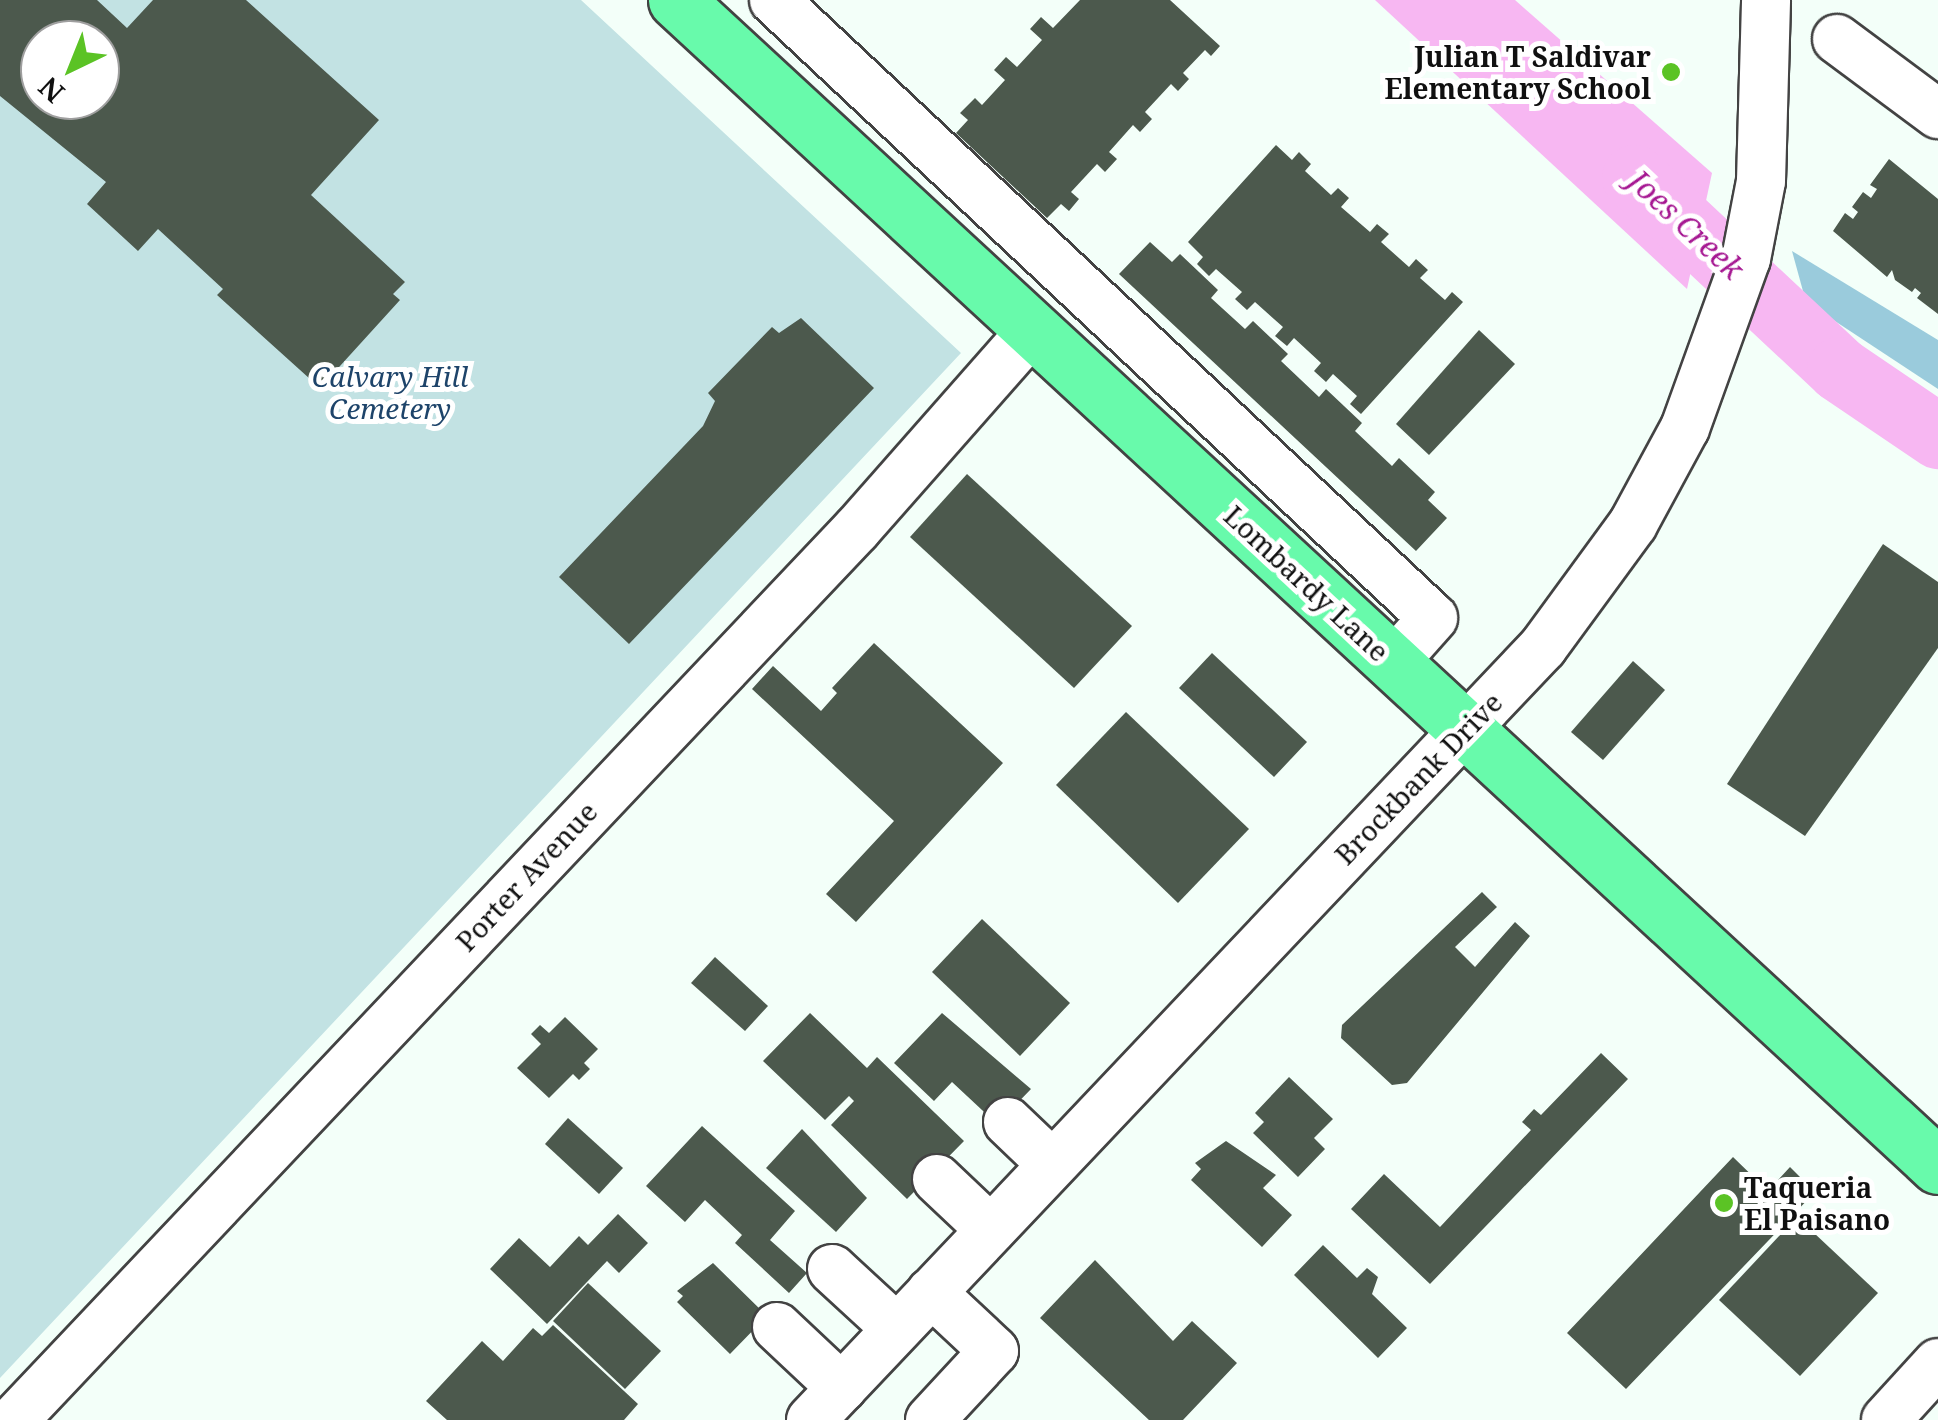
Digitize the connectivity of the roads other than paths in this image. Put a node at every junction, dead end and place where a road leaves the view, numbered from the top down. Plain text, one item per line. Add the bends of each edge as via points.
1 (676, 0) edge
2 (774, 0) edge
3 (1766, 0) edge
4 (815, 39) junction
5 (1837, 39) dead end
6 (768, 84) junction
7 (1938, 114) edge
8 (1034, 328) junction
9 (1394, 663) junction
10 (1464, 728) junction
11 (1008, 1122) dead end
12 (1052, 1164) junction
13 (1938, 1166) edge
14 (938, 1180) dead end
15 (990, 1230) junction
16 (832, 1269) dead end
17 (932, 1292) junction
18 (776, 1327) dead end
19 (897, 1329) junction
20 (1938, 1364) edge
21 (826, 1404) edge
22 (14, 1420) edge
23 (930, 1420) edge
24 (1886, 1420) edge

1 - 6 main road, Lombardy Lane
2 - 4 street
3 - 10 street, Brockbank Drive via 1761,182 1746,259 1696,401 1613,553 1543,647
4 - 6 street
4 - 9 street via 1433,618
5 - 7 street
6 - 8 main road, Lombardy Lane
8 - 9 main road, Lombardy Lane
8 - 22 street, Porter Avenue via 857,529
9 - 10 main road, Lombardy Lane
10 - 12 street, Brockbank Drive
10 - 13 main road, Lombardy Lane
11 - 12 street
12 - 15 street, Brockbank Drive
14 - 15 street
15 - 17 street, Brockbank Drive
16 - 19 street
17 - 19 street, Brockbank Drive
17 - 23 street via 994,1351
18 - 21 street
19 - 21 street, Brockbank Drive
20 - 24 street

